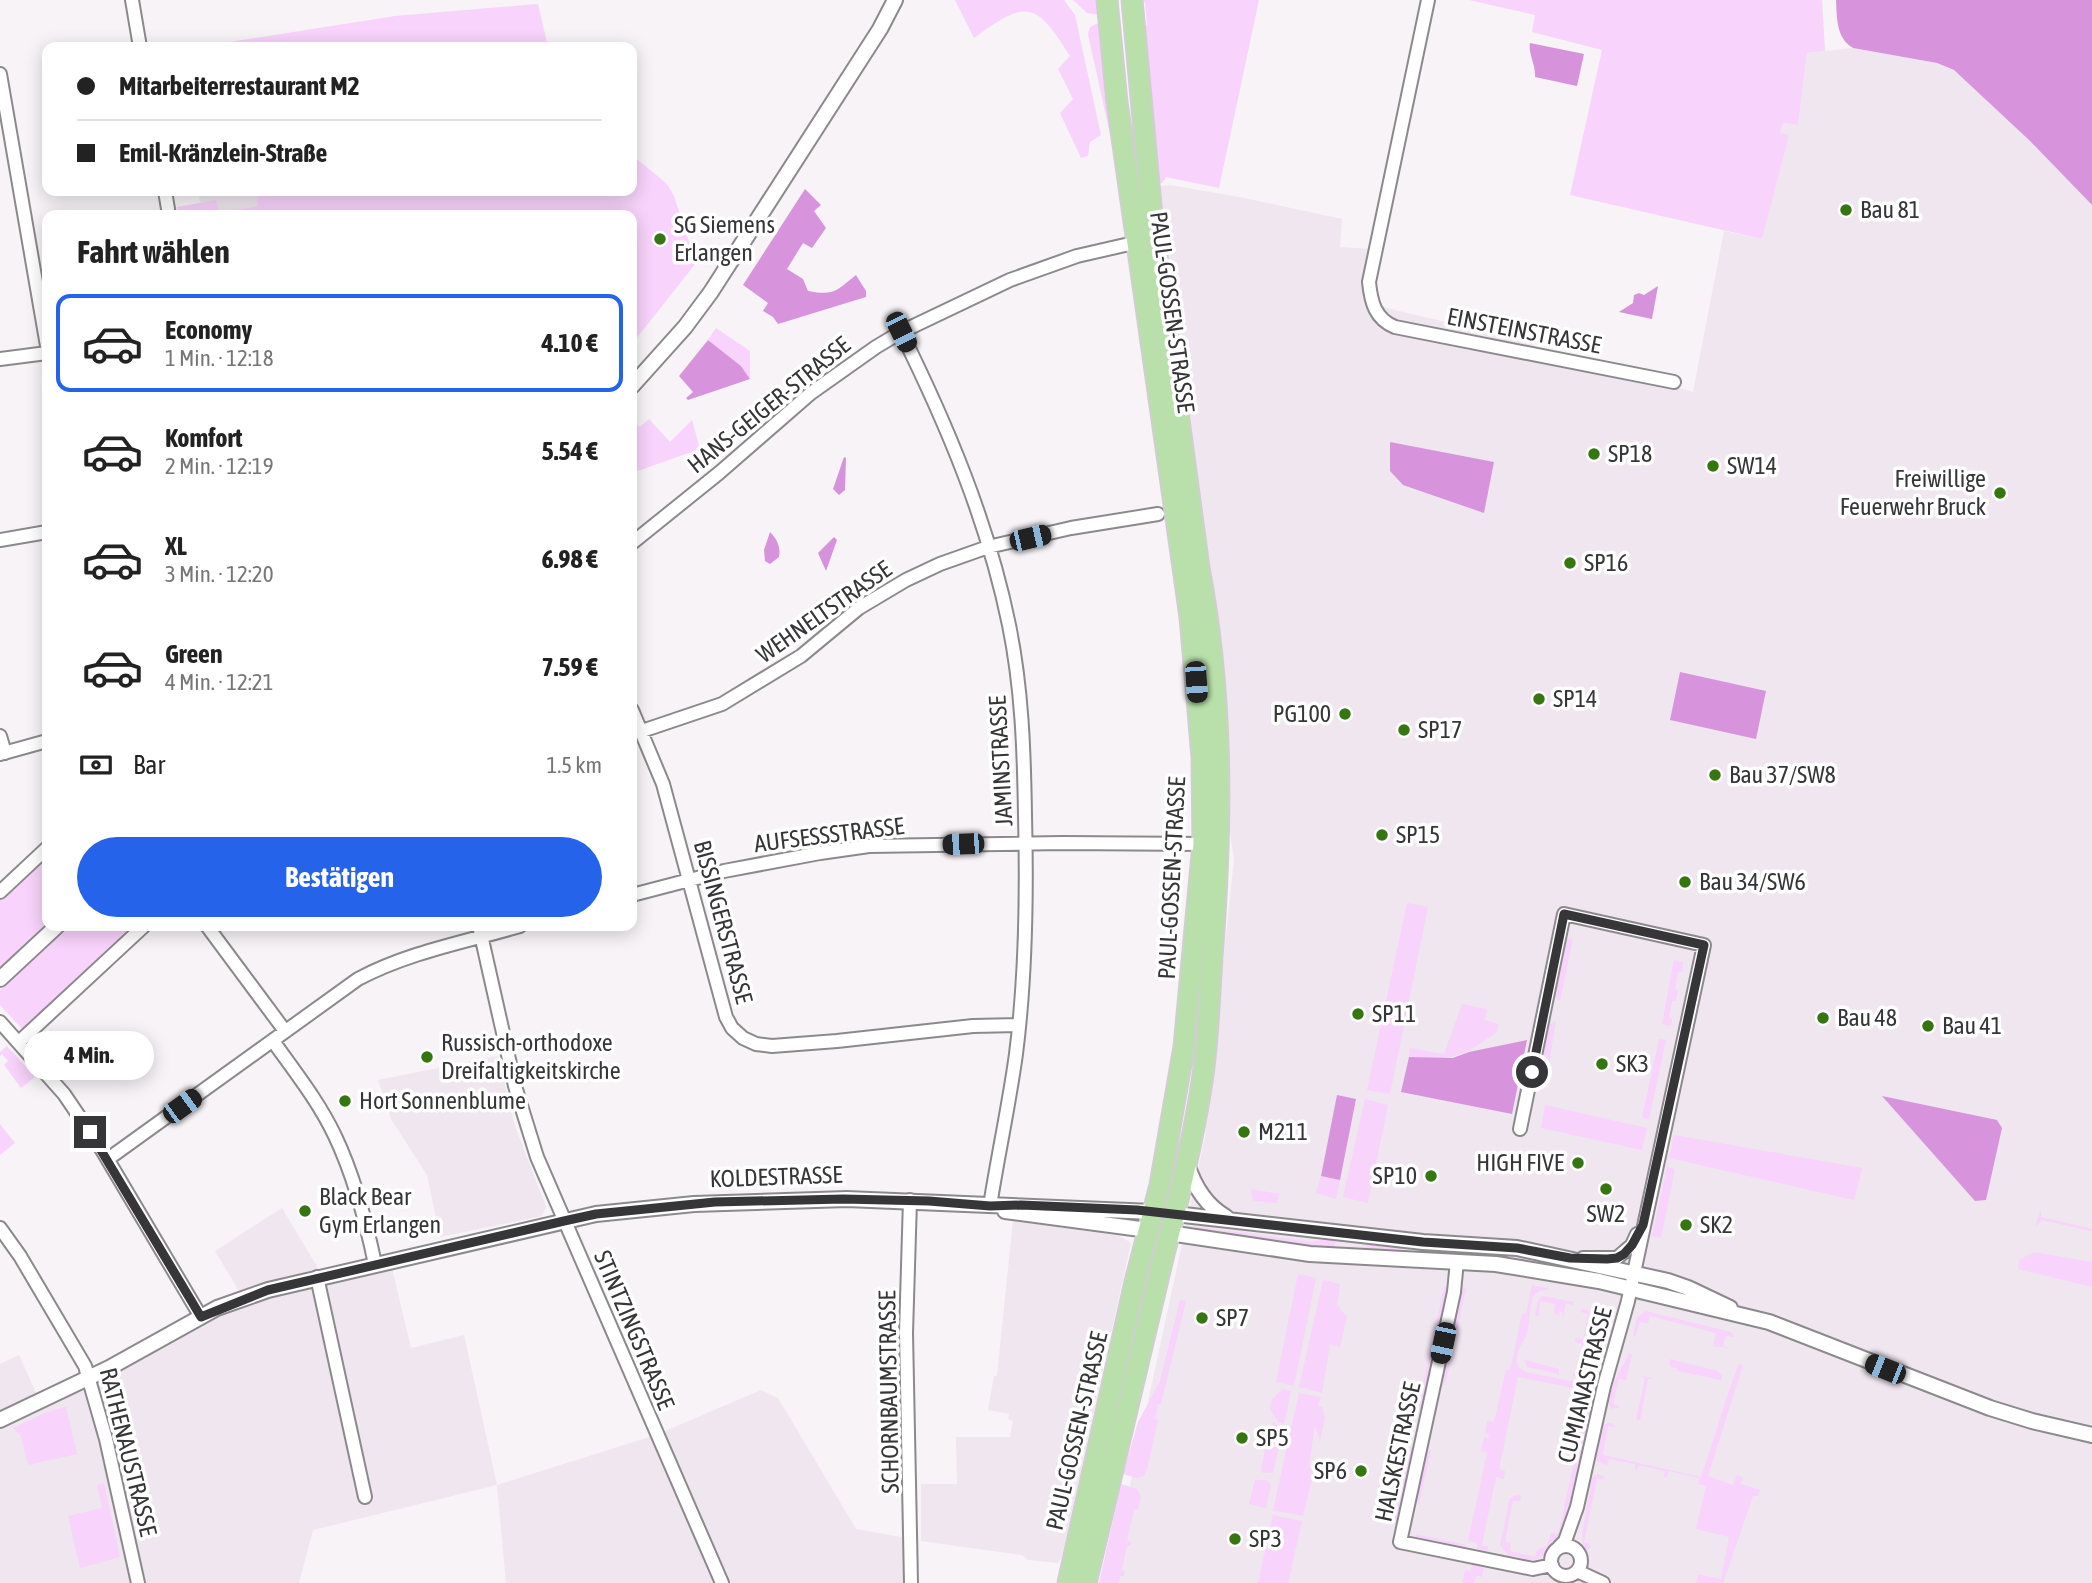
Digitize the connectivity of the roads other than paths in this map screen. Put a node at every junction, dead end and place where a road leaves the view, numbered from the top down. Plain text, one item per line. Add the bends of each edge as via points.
1 (132, 0) edge
2 (895, 0) edge
3 (905, 0) edge
4 (1107, 0) edge
5 (1132, 0) edge
6 (1429, 0) edge
7 (880, 29) junction
8 (139, 42) edge
9 (0, 74) edge
10 (1138, 242) junction
11 (42, 317) edge
12 (901, 332) junction
13 (42, 355) edge
14 (0, 359) edge
15 (637, 380) edge
16 (1674, 382) dead end
17 (1158, 514) dead end
18 (42, 533) edge
19 (637, 539) edge
20 (0, 540) edge
21 (988, 547) junction
22 (1202, 641) junction
23 (637, 720) edge
24 (642, 731) junction
25 (0, 736) edge
26 (42, 742) edge
27 (2, 753) edge
28 (1026, 843) junction
29 (1203, 844) junction
30 (42, 853) edge
31 (691, 880) junction
32 (0, 892) edge
33 (637, 894) edge
34 (52, 931) edge
35 (139, 931) edge
36 (211, 931) edge
37 (481, 931) edge
38 (0, 979) edge
39 (0, 1022) edge
40 (1018, 1025) junction
41 (285, 1031) junction
42 (273, 1041) junction
43 (19, 1042) junction
44 (1205, 1046) junction
45 (1184, 1047) junction
46 (1520, 1129) dead end
47 (108, 1159) junction
48 (1186, 1162) junction
49 (910, 1200) junction
50 (990, 1206) junction
51 (1175, 1214) junction
52 (1230, 1219) junction
53 (564, 1221) junction
54 (1151, 1221) junction
55 (1643, 1225) junction
56 (0, 1228) edge
57 (1169, 1233) junction
58 (1423, 1242) junction
59 (1570, 1258) junction
60 (1405, 1259) junction
61 (1457, 1261) junction
62 (375, 1264) junction
63 (1633, 1273) junction
64 (317, 1277) junction
65 (1630, 1289) junction
66 (1744, 1315) junction
67 (201, 1317) junction
68 (90, 1378) junction
69 (0, 1420) edge
70 (2092, 1435) edge
71 (365, 1497) dead end
72 (1577, 1507) junction
73 (1559, 1547) junction
74 (1579, 1553) junction
75 (1552, 1565) junction
76 (1577, 1571) junction
77 (138, 1583) edge
78 (722, 1583) edge
79 (911, 1583) edge
80 (1068, 1583) edge
81 (1086, 1583) edge
82 (1604, 1583) edge

1 - 8 street
2 - 7 street
3 - 7 street
4 - 10 main road, PAUL-GOSSEN-STRASSE
5 - 22 main road, PAUL-GOSSEN-STRASSE via 1153,227 1199,568
6 - 16 street, EINSTEINSTRASSE via 1369,282 1381,320 1395,327
7 - 15 street via 711,292
9 - 11 street
10 - 12 street, HANS-GEIGER-STRASSE via 1088,253 1010,280
10 - 22 main road, PAUL-GOSSEN-STRASSE
12 - 19 street, HANS-GEIGER-STRASSE via 811,393
12 - 21 street, JAMINSTRASSE via 943,420
13 - 14 street
17 - 21 street, WEHNELTSTRASSE
18 - 20 street
21 - 24 street, WEHNELTSTRASSE via 940,564 882,593 801,656 722,704
21 - 28 street, JAMINSTRASSE via 1009,623 1017,674
22 - 29 main road, PAUL-GOSSEN-STRASSE
22 - 44 main road, PAUL-GOSSEN-STRASSE via 1218,711 1220,844
23 - 24 street, BISSINGERSTRASSE
24 - 31 street, BISSINGERSTRASSE
25 - 27 street
26 - 27 street
28 - 29 street, AUFSESSSTRASSE
28 - 31 street, AUFSESSSTRASSE via 869,846
28 - 40 street, JAMINSTRASSE
29 - 45 main road, PAUL-GOSSEN-STRASSE
30 - 32 street
31 - 33 street, AUFSESSSTRASSE
31 - 40 street, BISSINGERSTRASSE via 726,1017 743,1038 756,1044
34 - 38 street
35 - 43 street
36 - 41 street
37 - 41 street via 380,967
37 - 53 street, STINTZINGSTRASSE via 525,1126
39 - 43 street
40 - 50 street, JAMINSTRASSE
41 - 42 street
42 - 47 street
42 - 62 street via 335,1136
43 - 47 street via 66,1098
44 - 45 main road via 1192,1055
44 - 48 main road, PAUL-GOSSEN-STRASSE
45 - 54 main road, PAUL-GOSSEN-STRASSE
46 - 55 street, CUMIANASTRASSE via 1564,914 1704,945
47 - 67 street
48 - 51 main road, PAUL-GOSSEN-STRASSE
48 - 52 street via 1205,1199
49 - 50 street, KOLDESTRASSE
49 - 53 street, KOLDESTRASSE via 697,1203
49 - 79 street, SCHORNBAUMSTRASSE via 906,1333
50 - 54 street, KOLDESTRASSE via 1020,1214
51 - 52 street
51 - 54 main road, KOLDESTRASSE
51 - 57 main road, PAUL-GOSSEN-STRASSE
52 - 58 street
53 - 62 street, KOLDESTRASSE
53 - 78 street, STINTZINGSTRASSE
54 - 57 main road
54 - 80 main road, PAUL-GOSSEN-STRASSE
55 - 59 street via 1632,1245 1617,1258
55 - 63 street, CUMIANASTRASSE
56 - 68 street, RATHENAUSTRASSE
57 - 60 street via 1310,1254
57 - 81 main road, PAUL-GOSSEN-STRASSE
58 - 59 street via 1517,1248
58 - 60 street via 1419,1255
59 - 63 street
60 - 61 street
61 - 65 street via 1521,1267
61 - 75 street, HALSKESTRASSE via 1400,1542 1533,1569
62 - 64 street, KOLDESTRASSE
63 - 65 street, CUMIANASTRASSE
63 - 66 street via 1688,1287
64 - 67 street, KOLDESTRASSE via 268,1290
64 - 71 street
65 - 66 street
65 - 72 street, CUMIANASTRASSE
66 - 70 street via 1990,1408
67 - 68 street, KOLDESTRASSE
68 - 69 street, KOLDESTRASSE
68 - 77 street, RATHENAUSTRASSE
72 - 73 street, CUMIANASTRASSE
72 - 74 street, CUMIANASTRASSE
73 - 74 street via 1569,1546
73 - 75 street, CUMIANASTRASSE via 1551,1557
74 - 76 street, CUMIANASTRASSE
75 - 76 street via 1564,1576
76 - 82 street

